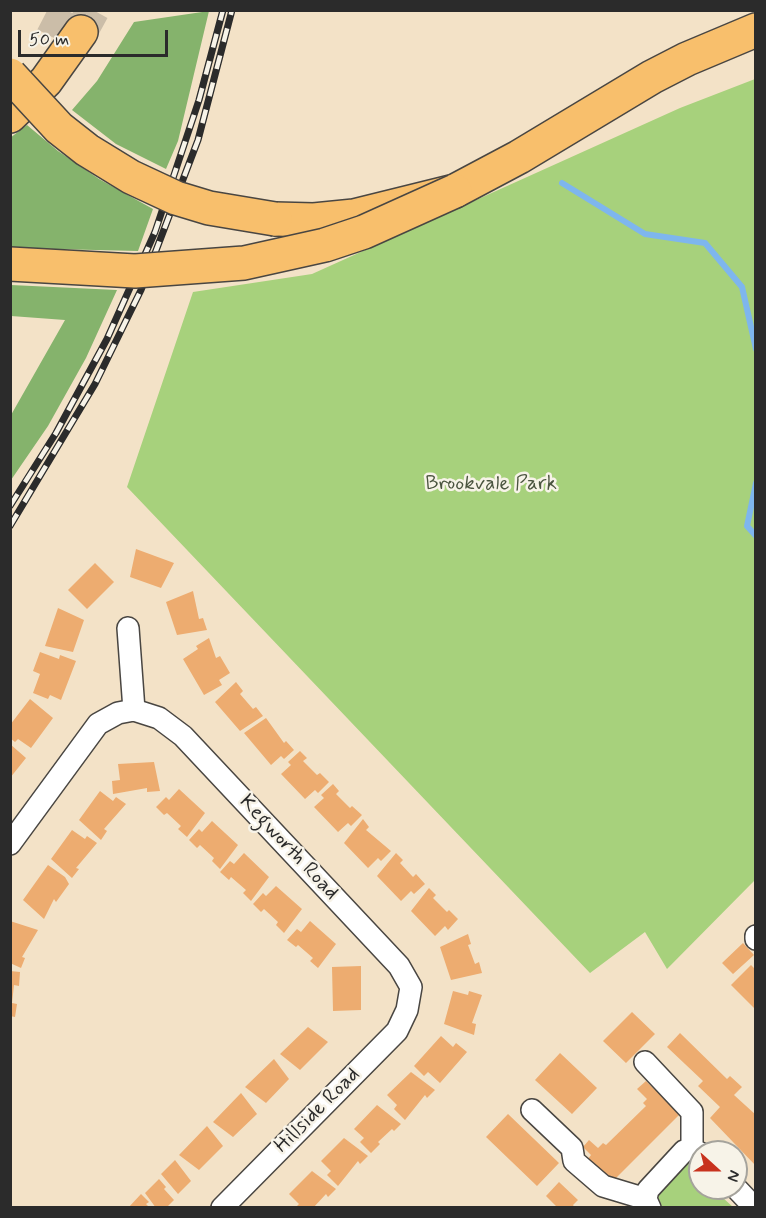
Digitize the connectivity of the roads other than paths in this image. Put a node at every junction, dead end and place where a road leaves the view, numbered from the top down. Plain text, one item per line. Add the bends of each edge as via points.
1 (756, 30) edge
2 (10, 75) edge
3 (10, 86) edge
4 (10, 116) edge
5 (455, 191) junction
6 (10, 264) edge
7 (128, 628) dead end
8 (134, 710) junction
9 (10, 844) edge
10 (407, 1010) joint
11 (645, 1062) dead end
12 (532, 1110) dead end
13 (695, 1140) edge
14 (688, 1151) edge
15 (648, 1203) edge
16 (222, 1208) edge

1 - 5 highway via 652,76
2 - 5 highway, bridge via 53,122 101,160 146,185 209,208 275,219 334,219
3 - 4 highway via 60,45 38,90
5 - 6 highway, bridge via 364,232 244,263 135,271
7 - 8 street
8 - 9 street via 118,713 98,724
8 - 10 street, Kegworth Road via 159,718 183,736 399,966 411,987
10 - 16 street, Hillside Road via 398,1031
11 - 13 street via 692,1112
12 - 15 street via 572,1148 574,1161 603,1186
14 - 15 street via 648,1190

